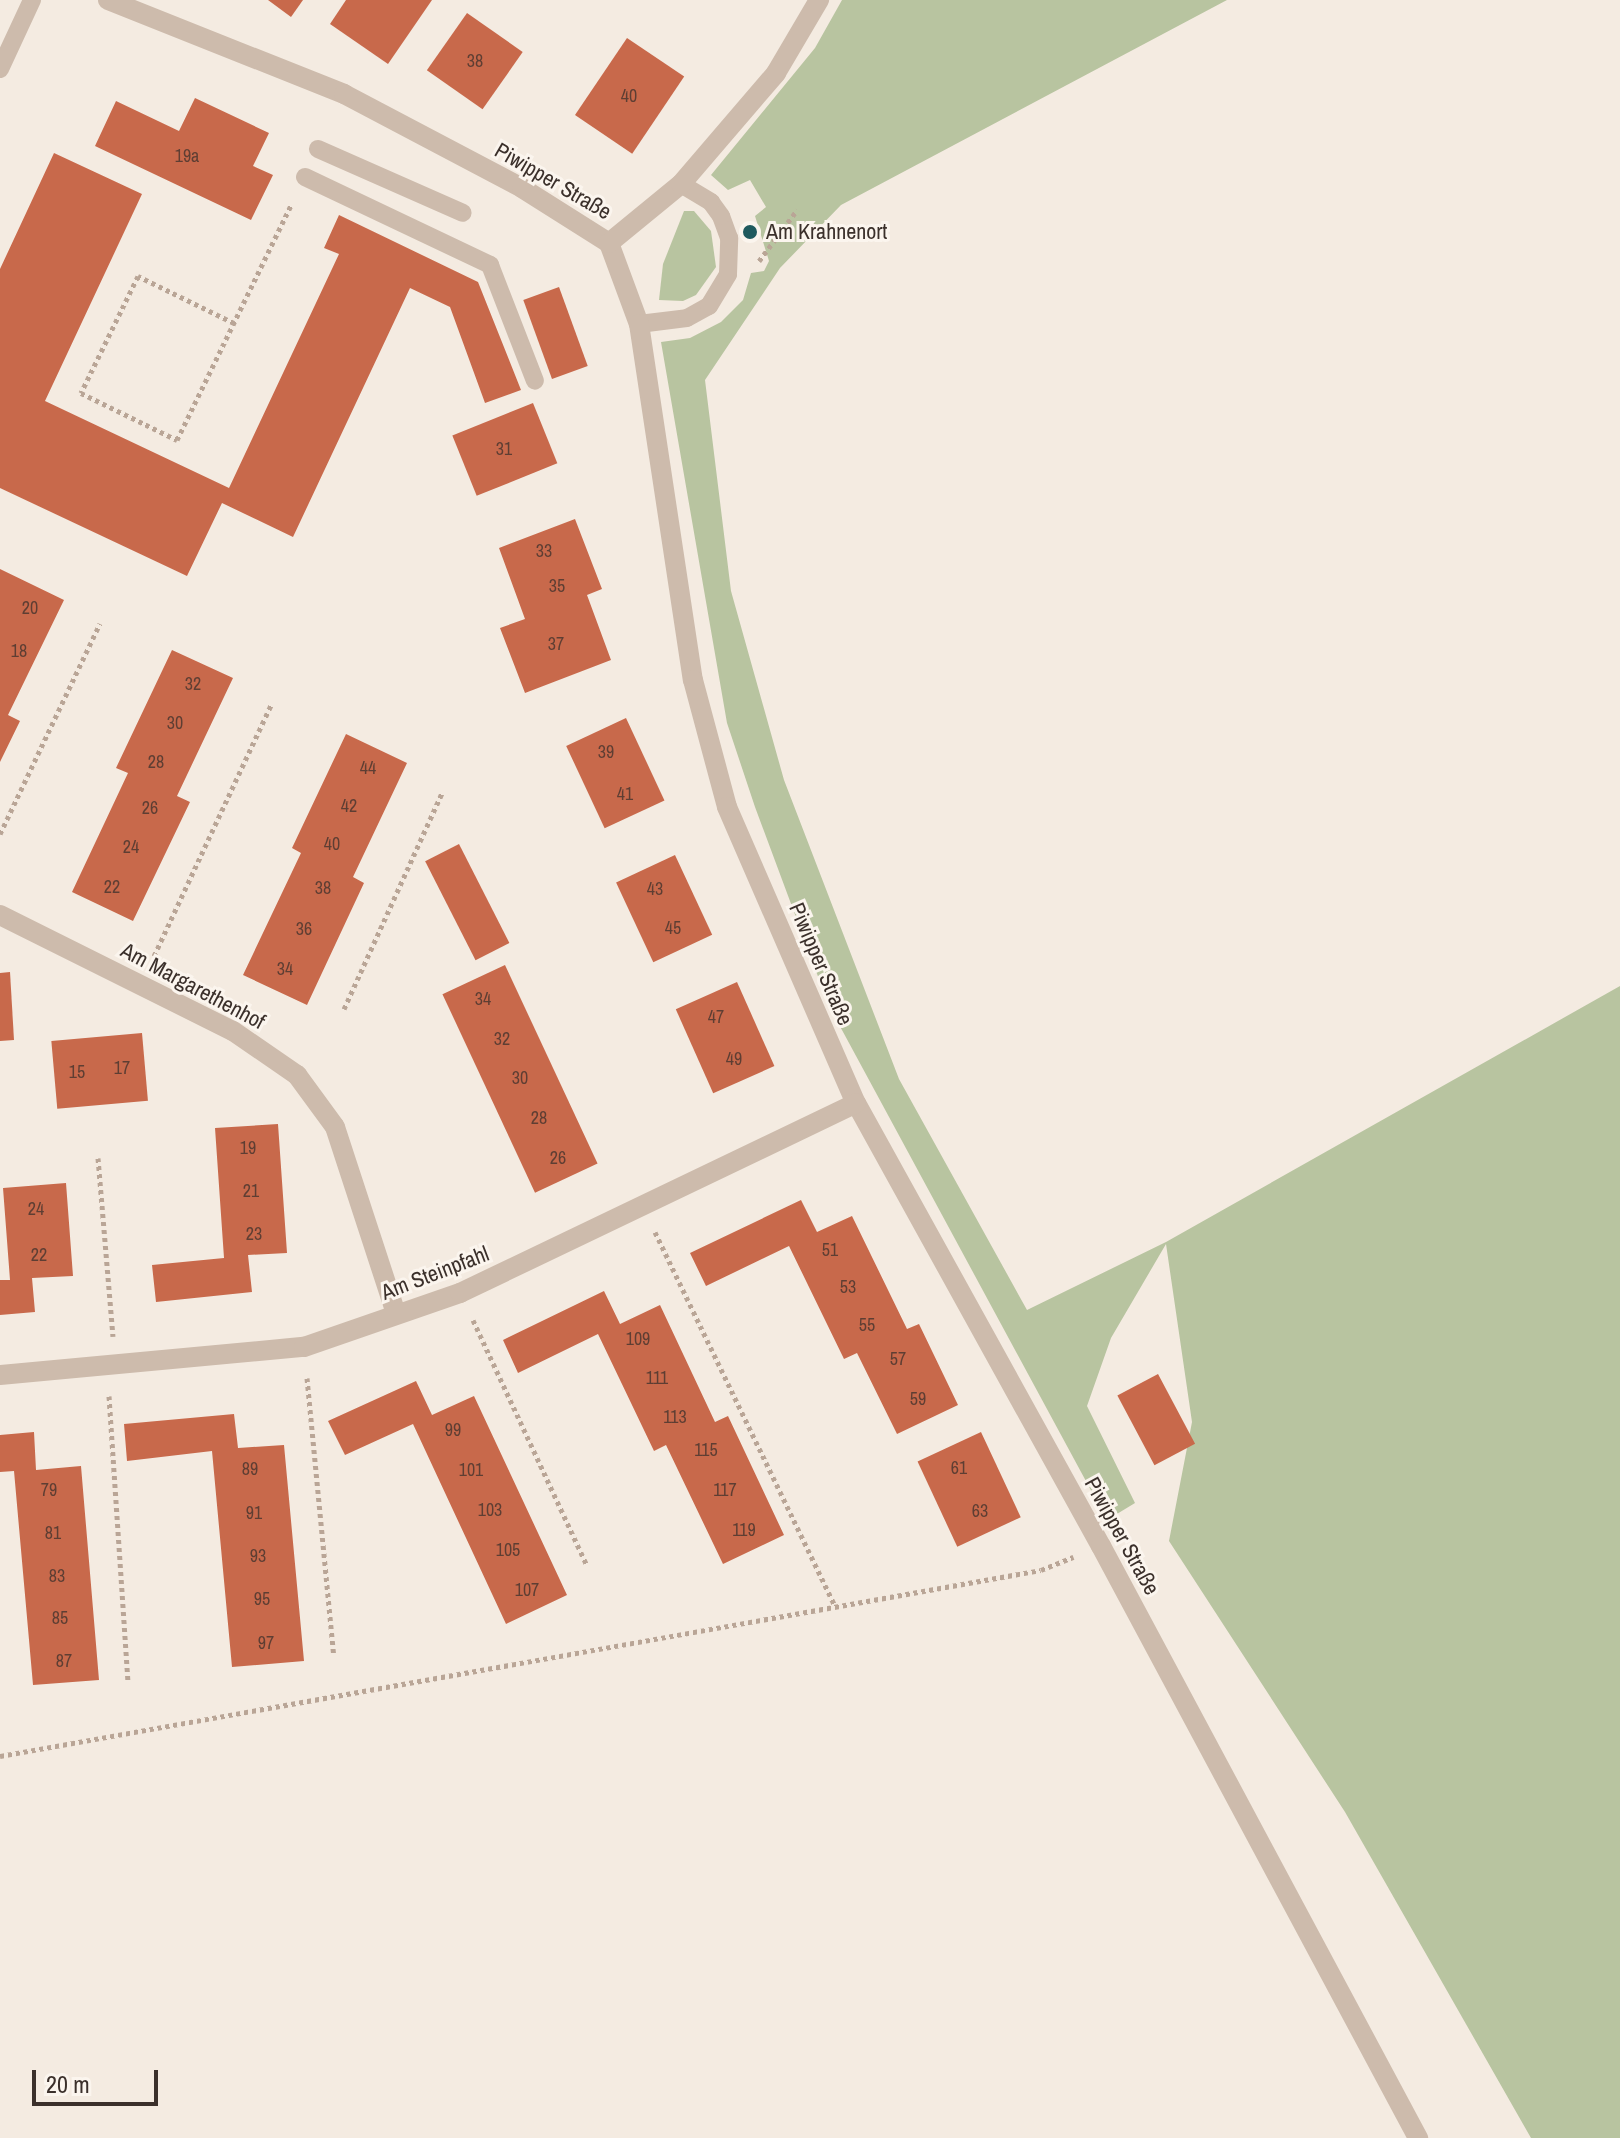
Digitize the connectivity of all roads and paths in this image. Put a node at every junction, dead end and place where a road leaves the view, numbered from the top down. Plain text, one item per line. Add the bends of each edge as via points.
1 (32, 0) edge
2 (108, 0) edge
3 (819, 0) edge
4 (0, 69) edge
5 (318, 149) dead end
6 (305, 177) joint
7 (681, 184) junction
8 (797, 210) dead end
9 (463, 213) dead end
10 (609, 243) junction
11 (730, 262) junction
12 (234, 323) junction
13 (639, 324) junction
14 (535, 381) dead end
15 (100, 623) dead end
16 (272, 703) dead end
17 (443, 791) dead end
18 (0, 834) edge
19 (0, 915) edge
20 (141, 985) junction
21 (344, 1009) dead end
22 (856, 1103) junction
23 (98, 1158) dead end
24 (643, 1207) junction
25 (460, 1293) junction
26 (396, 1314) junction
27 (304, 1347) junction
28 (111, 1368) junction
29 (0, 1375) edge
30 (1101, 1546) junction
31 (587, 1566) dead end
32 (835, 1606) junction
33 (334, 1656) dead end
34 (128, 1683) dead end
35 (0, 1756) edge
36 (1418, 2138) edge

1 - 4 lane
2 - 10 street, Piwipper Straße via 344,94 522,188
3 - 7 street via 776,73
5 - 9 lane
6 - 12 path
6 - 14 lane via 490,265
7 - 10 street
7 - 11 lane via 711,202 721,216
8 - 11 path via 762,260
10 - 13 street, Piwipper Straße
11 - 13 lane via 709,306 687,318
12 - 12 path via 177,440 81,393 138,276
13 - 22 street, Piwipper Straße via 693,680 727,807
15 - 18 path
16 - 20 path
17 - 21 path
19 - 20 street, Am Margarethenhof
20 - 26 street, Am Margarethenhof via 233,1031 297,1075 335,1127
22 - 24 street, Am Steinpfahl
22 - 30 street, Piwipper Straße
23 - 28 path
24 - 25 street, Am Steinpfahl
24 - 32 path
25 - 26 street, Am Steinpfahl
25 - 31 path
26 - 27 street, Am Steinpfahl
27 - 28 street, Am Steinpfahl
27 - 33 path
28 - 29 street, Am Steinpfahl
28 - 34 path
30 - 32 path via 1041,1570
30 - 36 street, Piwipper Straße
32 - 35 path

